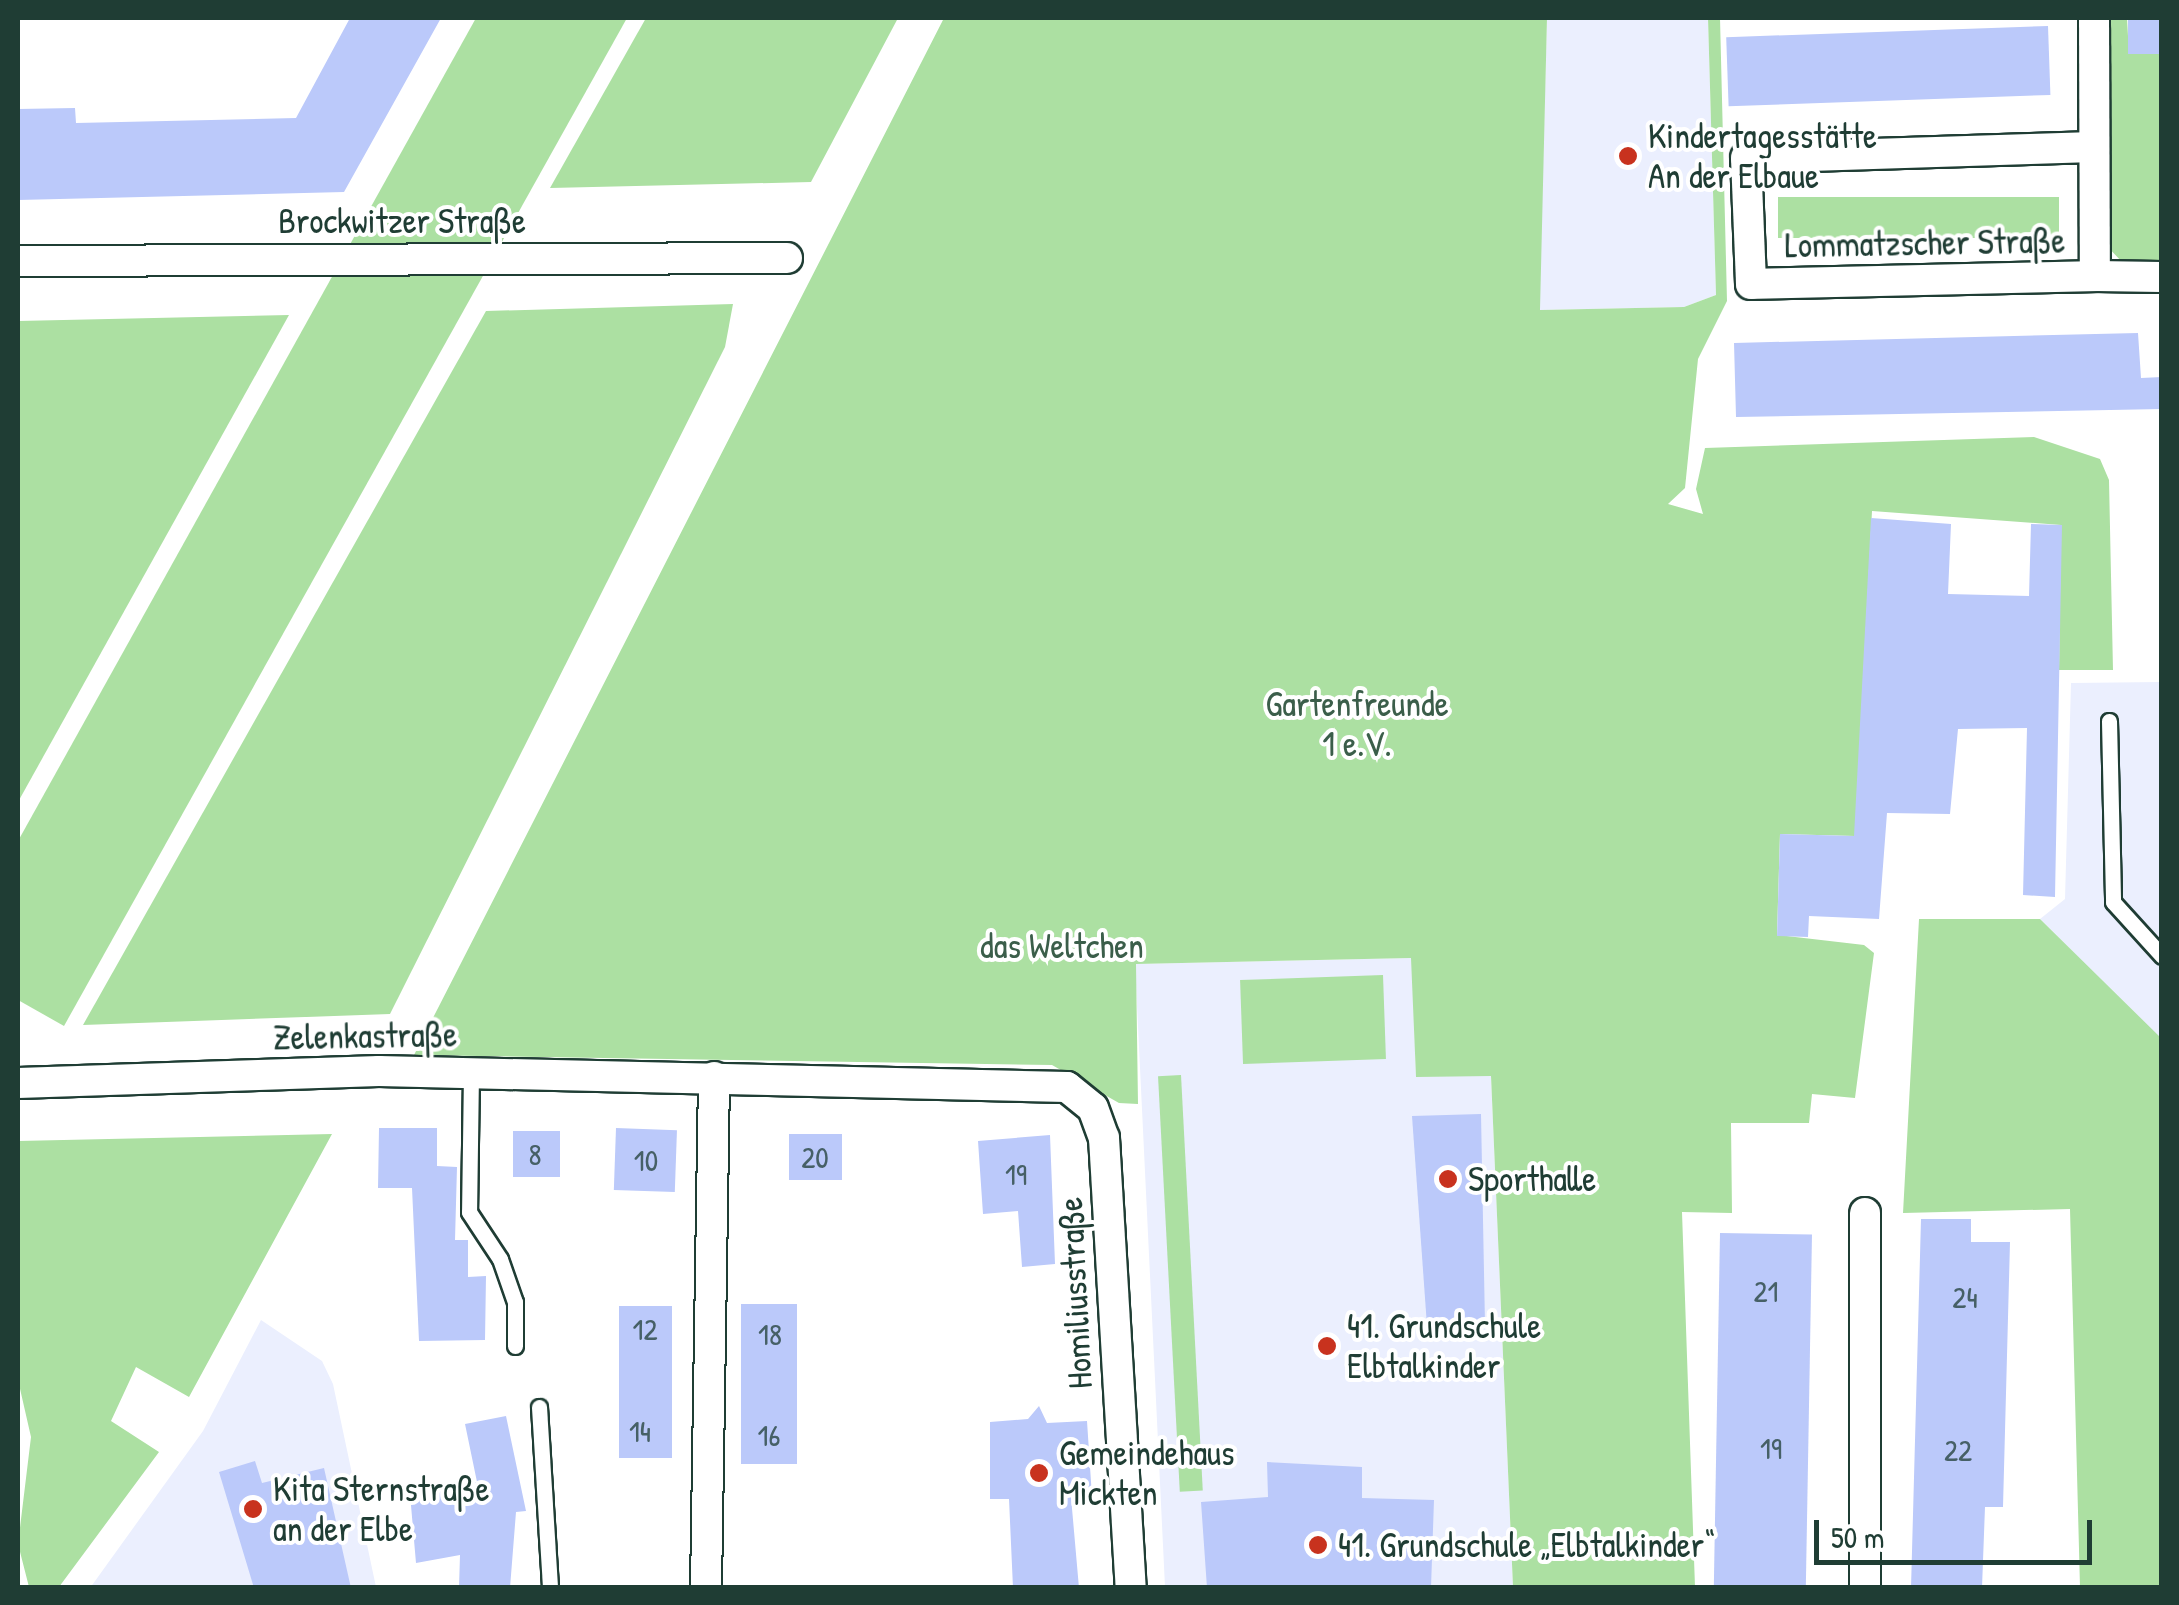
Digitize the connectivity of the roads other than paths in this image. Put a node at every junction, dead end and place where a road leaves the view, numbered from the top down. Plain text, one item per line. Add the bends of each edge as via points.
1 (2094, 18) edge
2 (2094, 147) junction
3 (787, 258) dead end
4 (18, 261) edge
5 (2095, 276) junction
6 (2162, 276) edge
7 (2109, 721) dead end
8 (2162, 956) edge
9 (471, 1073) junction
10 (714, 1077) junction
11 (1050, 1082) joint
12 (18, 1083) edge
13 (1865, 1213) dead end
14 (515, 1346) dead end
15 (539, 1407) dead end
16 (550, 1588) edge
17 (706, 1588) edge
18 (1130, 1588) edge
19 (1865, 1588) edge

1 - 2 street, Lommatzscher Straße
2 - 5 street, Lommatzscher Straße
2 - 5 street, Lommatzscher Straße via 1746,158 1750,284
3 - 4 street, Brockwitzer Straße
5 - 6 street, Lommatzscher Straße
7 - 8 lane via 2113,902
9 - 10 street, Zelenkastraße
9 - 12 street, Zelenkastraße
9 - 14 lane via 469,1212 500,1259 515,1302
10 - 11 street, Zelenkastraße
10 - 17 street
11 - 18 street, Homiliusstraße via 1093,1108 1104,1138
13 - 19 street
15 - 16 lane

